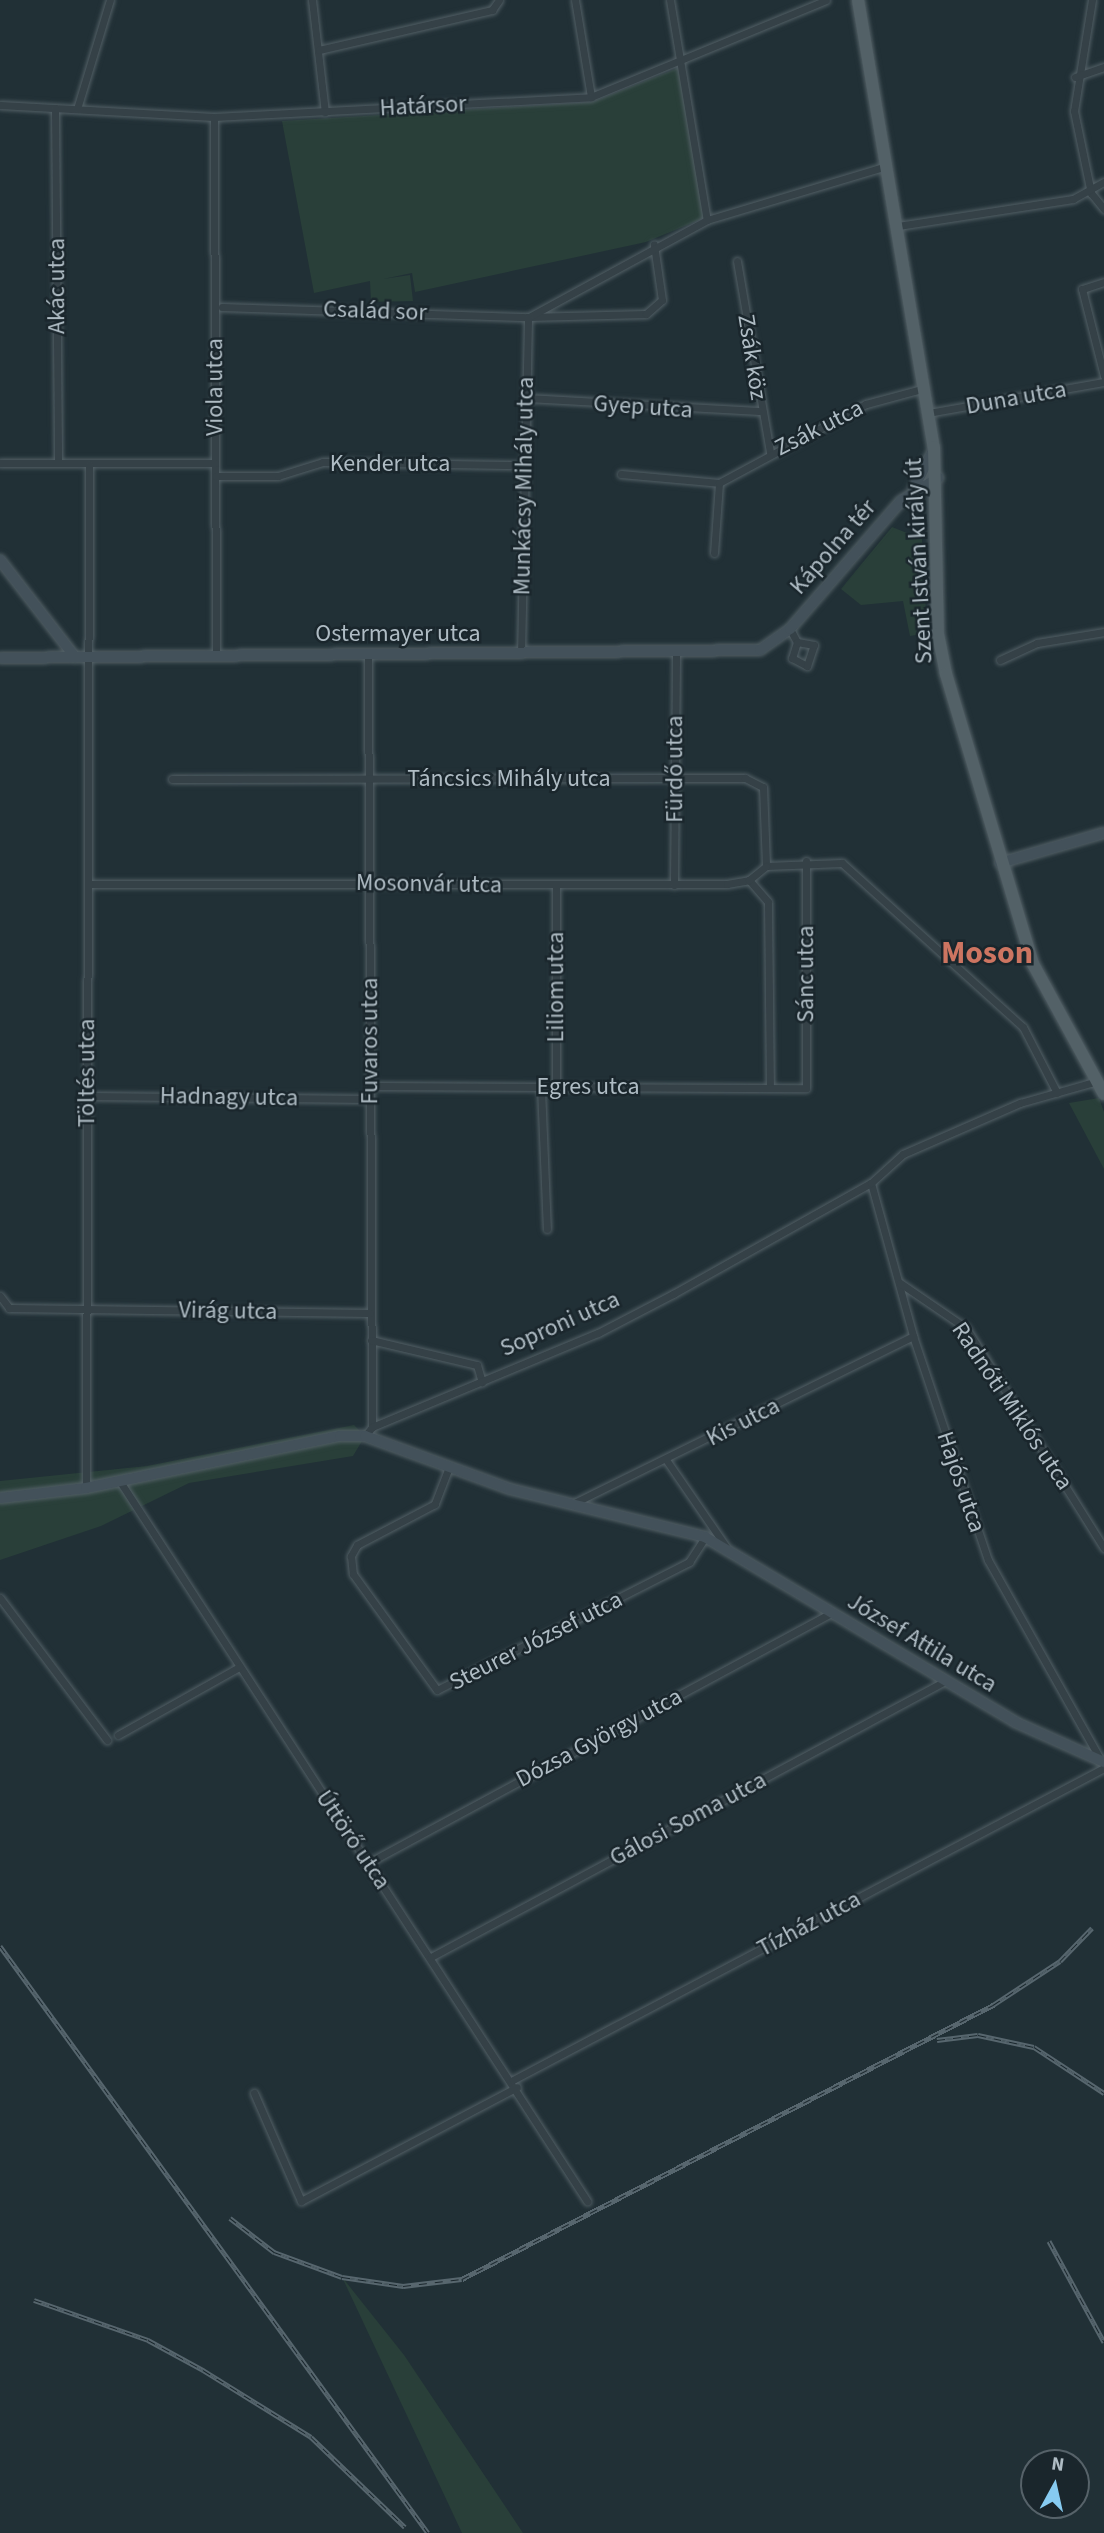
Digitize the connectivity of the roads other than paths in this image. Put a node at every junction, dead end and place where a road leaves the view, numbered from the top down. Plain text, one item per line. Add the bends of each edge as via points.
1 (110, 0) edge
2 (312, 0) edge
3 (499, 0) edge
4 (575, 0) edge
5 (670, 0) edge
6 (826, 0) edge
7 (858, 0) edge
8 (1092, 0) edge
9 (319, 50) junction
10 (681, 63) junction
11 (1104, 67) edge
12 (1075, 77) junction
13 (591, 97) junction
14 (0, 105) edge
15 (55, 108) junction
16 (77, 109) junction
17 (326, 112) junction
18 (214, 117) junction
19 (888, 165) junction
20 (1104, 182) edge
21 (1091, 193) junction
22 (1104, 209) edge
23 (708, 220) junction
24 (898, 226) junction
25 (654, 245) junction
26 (737, 261) dead end
27 (1104, 282) edge
28 (222, 307) dead end
29 (528, 317) junction
30 (1104, 376) edge
31 (1104, 382) edge
32 (925, 388) junction
33 (526, 398) junction
34 (760, 411) junction
35 (928, 413) junction
36 (934, 447) junction
37 (771, 453) junction
38 (0, 463) edge
39 (58, 463) junction
40 (215, 463) junction
41 (89, 464) junction
42 (523, 466) junction
43 (621, 474) dead end
44 (216, 476) junction
45 (938, 478) junction
46 (719, 483) junction
47 (909, 495) junction
48 (714, 553) dead end
49 (0, 561) edge
50 (790, 629) junction
51 (1104, 632) edge
52 (797, 642) junction
53 (676, 653) junction
54 (521, 654) junction
55 (216, 656) junction
56 (368, 656) junction
57 (81, 657) junction
58 (0, 658) edge
59 (1000, 660) dead end
60 (172, 779) dead end
61 (369, 779) junction
62 (674, 779) junction
63 (1104, 833) edge
64 (806, 862) junction
65 (1000, 863) junction
66 (765, 866) junction
67 (750, 880) junction
68 (370, 883) junction
69 (88, 884) junction
70 (674, 885) junction
71 (556, 886) junction
72 (1098, 1081) junction
73 (370, 1086) junction
74 (556, 1087) junction
75 (770, 1087) junction
76 (806, 1087) joint
77 (541, 1088) junction
78 (1057, 1093) junction
79 (1104, 1094) edge
80 (88, 1096) junction
81 (370, 1099) junction
82 (871, 1183) junction
83 (547, 1229) dead end
84 (900, 1283) junction
85 (0, 1296) edge
86 (85, 1309) junction
87 (370, 1313) junction
88 (914, 1336) junction
89 (371, 1340) junction
90 (482, 1381) junction
91 (369, 1432) junction
92 (667, 1461) junction
93 (449, 1467) junction
94 (118, 1480) junction
95 (86, 1488) junction
96 (0, 1498) edge
97 (18, 1500) junction
98 (0, 1504) edge
99 (571, 1505) junction
100 (705, 1537) junction
101 (726, 1547) junction
102 (1104, 1548) edge
103 (0, 1598) edge
104 (831, 1614) junction
105 (239, 1667) junction
106 (945, 1681) junction
107 (118, 1735) dead end
108 (107, 1740) dead end
109 (1103, 1763) edge
110 (368, 1863) junction
111 (431, 1957) junction
112 (515, 2084) junction
113 (254, 2093) dead end
114 (587, 2201) dead end

1 - 16 street
2 - 9 street
3 - 9 street via 492,10
4 - 13 street
5 - 10 street
6 - 10 street, Határsor
7 - 19 main road, Szent István király út
8 - 12 street
9 - 17 street
10 - 13 street, Határsor
10 - 23 street
11 - 12 street
12 - 21 street via 1077,143
13 - 17 street, Határsor
14 - 15 street, Határsor
15 - 16 street, Határsor
15 - 39 street, Akác utca
16 - 18 street, Határsor
17 - 18 street, Határsor
18 - 40 street, Viola utca
19 - 23 street
19 - 24 main road, Szent István király út
20 - 21 street
21 - 22 street
21 - 24 street
23 - 25 street
24 - 32 main road, Szent István király út
25 - 29 street
25 - 29 street, Család sor via 658,310
26 - 34 street, Zsák köz
27 - 30 street via 1082,289
28 - 29 street, Család sor
29 - 33 street, Munkácsy Mihály utca
31 - 35 street, Duna utca
32 - 35 main road, Szent István király út
32 - 37 street, Zsák utca via 866,404
33 - 34 street, Gyep utca
33 - 42 street, Munkácsy Mihály utca
34 - 37 street, Zsák köz
35 - 36 main road, Szent István király út
36 - 45 main road, Szent István király út
36 - 47 street, Kápolna tér
37 - 46 street, Zsák utca
38 - 39 street
39 - 41 street
40 - 41 street
40 - 44 street, Viola utca
41 - 57 street, Töltés utca
42 - 44 street, Kender utca via 323,463 278,476
42 - 54 street, Munkácsy Mihály utca
43 - 46 street
44 - 55 street, Viola utca
45 - 47 street, Kápolna tér
45 - 65 main road, Szent István király út via 939,634
46 - 48 street
47 - 50 street, Kápolna tér
49 - 57 street
50 - 52 street
50 - 53 street, Ostermayer utca via 760,650
51 - 59 street via 1037,643
52 - 52 street via 792,658 807,666 814,645
53 - 54 street, Ostermayer utca
53 - 62 street, Fürdő utca
54 - 56 street, Ostermayer utca
55 - 56 street, Ostermayer utca
55 - 57 street, Ostermayer utca
56 - 61 street, Fuvaros utca
57 - 58 street, Ostermayer utca
57 - 69 street, Töltés utca
60 - 61 street, Táncsics Mihály utca
61 - 62 street, Táncsics Mihály utca
61 - 68 street, Fuvaros utca
62 - 66 street, Táncsics Mihály utca via 760,782
62 - 70 street, Fürdő utca
63 - 65 street
64 - 66 street
64 - 76 street, Sánc utca
64 - 78 street via 842,863 1023,1027
65 - 72 main road, Szent István király út via 1033,964
66 - 67 street
67 - 70 street, Mosonvár utca
67 - 75 street via 768,902
68 - 69 street, Mosonvár utca
68 - 71 street, Mosonvár utca
68 - 73 street, Fuvaros utca
69 - 80 street, Töltés utca
70 - 71 street, Mosonvár utca
71 - 74 street, Liliom utca
72 - 78 street, Soproni utca
72 - 79 main road, Szent István király út
73 - 77 street, Egres utca
73 - 81 street, Fuvaros utca
74 - 75 street, Egres utca
74 - 77 street, Egres utca
75 - 76 street, Egres utca
77 - 83 street
78 - 82 street, Soproni utca via 903,1154
80 - 81 street, Hadnagy utca
80 - 86 street, Töltés utca
81 - 87 street, Fuvaros utca
82 - 84 street, Hajós utca
82 - 90 street, Soproni utca via 598,1333
84 - 88 street, Hajós utca
84 - 102 street, Radnóti Miklós utca via 965,1328
85 - 86 street, Virág utca via 9,1308
86 - 87 street, Virág utca
86 - 95 street, Töltés utca
87 - 89 street, Fuvaros utca
88 - 92 street, Kis utca
88 - 109 street, Hajós utca via 988,1560
89 - 90 street via 477,1365
89 - 91 street, Fuvaros utca
90 - 91 street, Soproni utca
91 - 93 street, József Attila utca
91 - 94 street, Soproni utca
92 - 99 street, Kis utca
92 - 101 street, József Attila utca
93 - 99 street, József Attila utca
93 - 100 street, Steurer József utca via 435,1504 358,1545 351,1556 353,1574 437,1690 689,1562
94 - 95 street, Soproni utca
94 - 105 street, Úttörő utca
95 - 97 street, Soproni utca
96 - 97 street, Soproni utca
97 - 98 street
99 - 100 street, József Attila utca
100 - 101 street, József Attila utca
101 - 104 street, József Attila utca
103 - 108 street
104 - 106 street, József Attila utca
104 - 110 street, Dózsa György utca
105 - 107 street
105 - 110 street, Úttörő utca
106 - 109 street, József Attila utca via 1015,1722
106 - 111 street, Gálosi Soma utca
109 - 112 street, Tízház utca
110 - 111 street, Úttörő utca
111 - 112 street, Úttörő utca
112 - 113 street, Tízház utca via 301,2202
112 - 114 street, Úttörő utca

